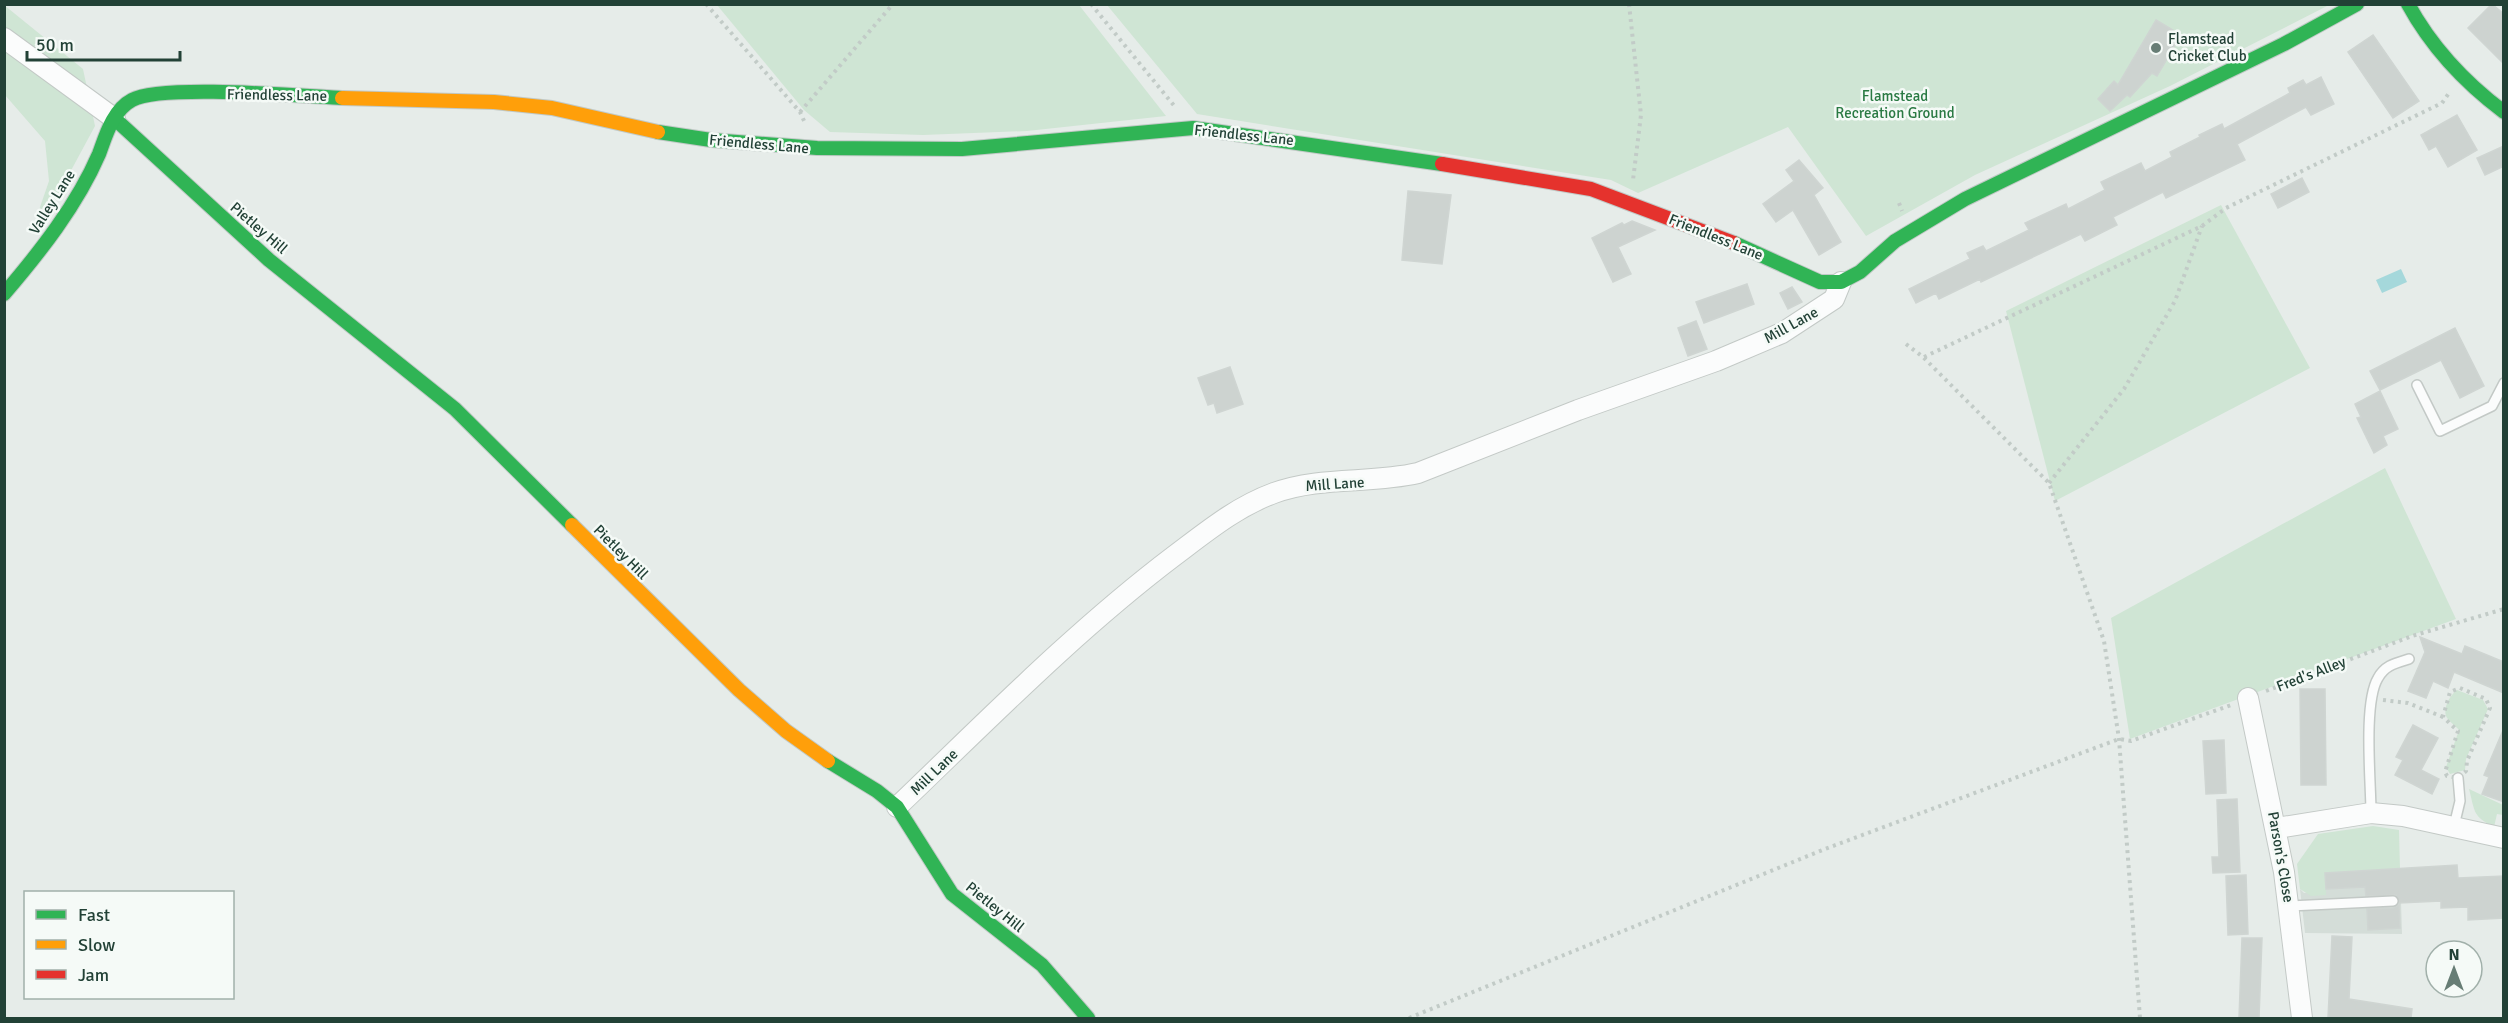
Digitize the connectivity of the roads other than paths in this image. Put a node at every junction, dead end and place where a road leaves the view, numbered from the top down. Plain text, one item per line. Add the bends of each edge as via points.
1 (2357, 4) edge
2 (2408, 4) edge
3 (4, 38) edge
4 (2504, 112) edge
5 (115, 119) junction
6 (1841, 282) junction
7 (4, 294) edge
8 (2504, 383) edge
9 (2417, 385) dead end
10 (2409, 659) dead end
11 (2248, 698) road end
12 (2458, 778) road end
13 (897, 807) junction
14 (2371, 813) junction
15 (2454, 826) junction
16 (2277, 828) junction
17 (2504, 838) edge
18 (2393, 901) dead end
19 (2290, 906) junction
20 (1088, 1018) edge
21 (2302, 1018) edge

1 - 6 street via 2196,88 1965,200 1895,241 1851,279
2 - 4 street via 2428,39 2462,76
3 - 5 street
5 - 6 street, Friendless Lane via 135,99 183,93 494,102 552,108 636,129 711,140 817,148 962,149 1193,129 1223,130 1591,189 1732,242 1820,282
5 - 7 street, Valley Lane via 91,170 38,255
5 - 13 street, Pietley Hill via 269,260 455,409 770,718
6 - 13 street, Mill Lane via 1834,299 1782,333 1418,472 1390,479 1297,486 1252,501 1127,591
8 - 9 lane via 2492,406 2440,431
10 - 14 lane via 2389,665 2378,678 2371,699
11 - 16 street, Parson's Close
12 - 15 lane via 2460,801
13 - 20 street, Pietley Hill via 952,894 1042,965
14 - 15 street
14 - 16 street
15 - 17 street
16 - 19 street, Parson's Close
18 - 19 lane
19 - 21 street, Parson's Close

